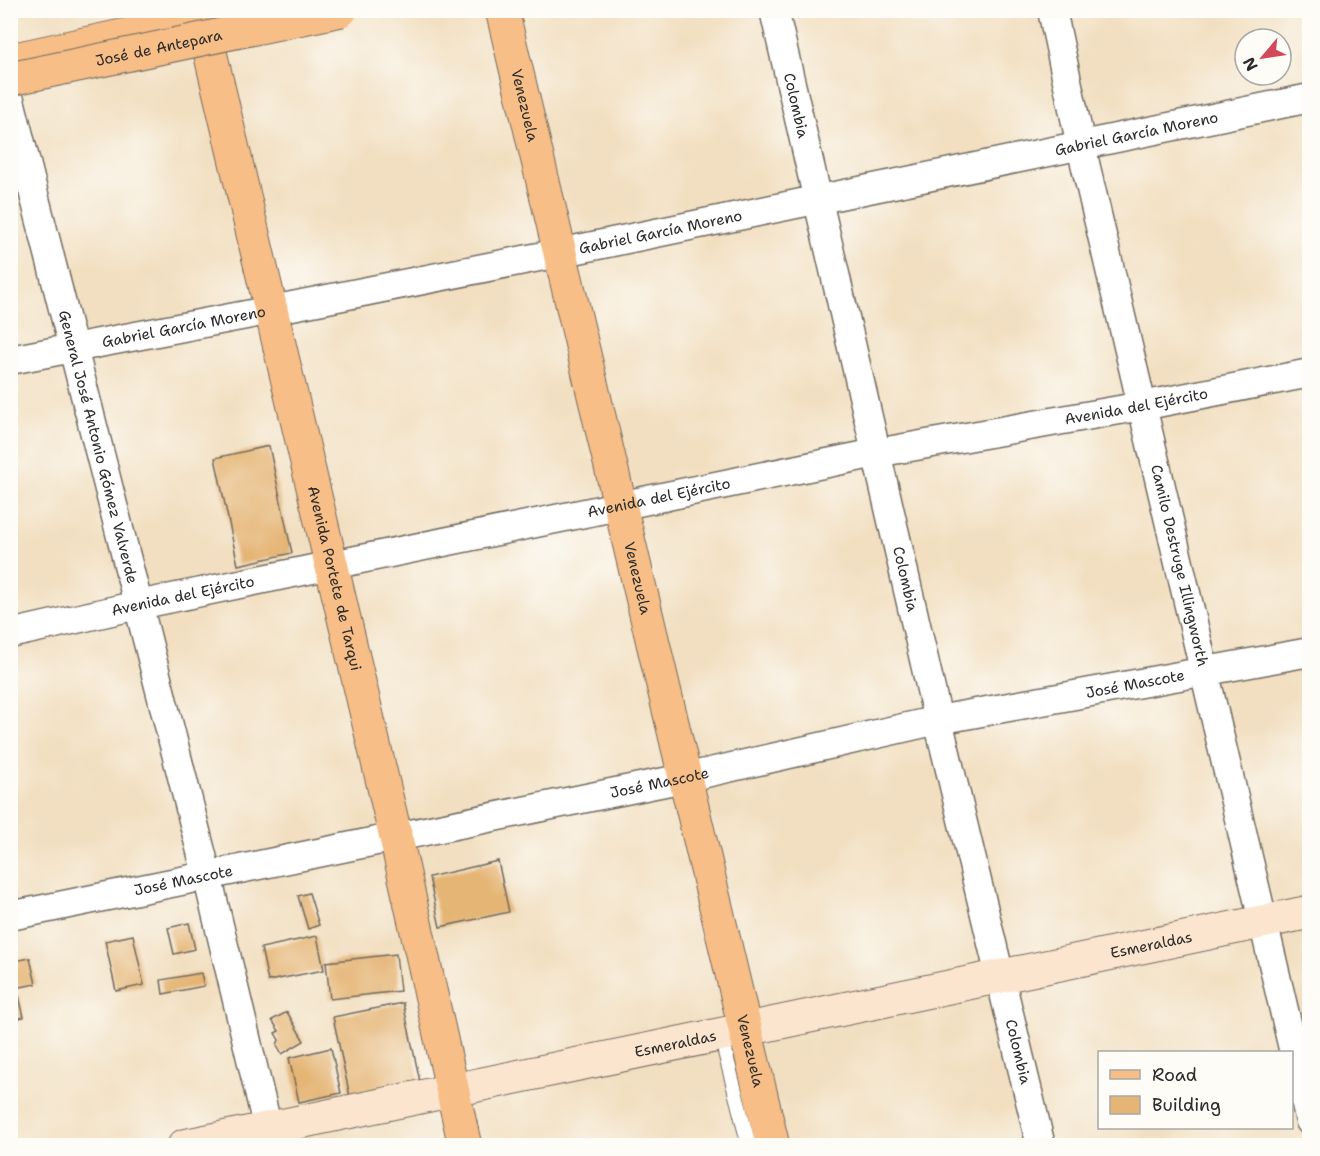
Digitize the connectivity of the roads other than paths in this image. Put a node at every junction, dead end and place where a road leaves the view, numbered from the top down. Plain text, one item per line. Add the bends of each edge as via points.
1 (243, 10) edge
2 (341, 10) edge
3 (502, 10) edge
4 (774, 10) edge
5 (1052, 10) edge
6 (201, 15) edge
7 (10, 60) edge
8 (10, 79) edge
9 (1310, 98) edge
10 (10, 100) edge
11 (1081, 146) junction
12 (817, 199) junction
13 (559, 252) junction
14 (272, 310) junction
15 (73, 349) junction
16 (10, 360) edge
17 (1310, 373) edge
18 (1142, 406) junction
19 (876, 453) junction
20 (620, 506) junction
21 (331, 565) junction
22 (138, 605) junction
23 (10, 634) edge
24 (1310, 652) edge
25 (1203, 672) junction
26 (938, 720) junction
27 (684, 778) junction
28 (396, 838) junction
29 (207, 875) junction
30 (1310, 912) edge
31 (10, 916) edge
32 (1265, 933) junction
33 (1310, 935) edge
34 (1003, 985) junction
35 (740, 1042) junction
36 (454, 1097) junction
37 (1310, 1121) edge
38 (268, 1141) edge
39 (184, 1146) edge
40 (465, 1146) edge
41 (749, 1146) edge
42 (773, 1146) edge
43 (1041, 1146) edge

1 - 6 main road, José de Antepara
2 - 8 main road, José de Antepara, bridge
3 - 13 main road, Venezuela
4 - 12 street, Colombia
5 - 11 street, Camilo Destruge Illingworth
6 - 7 main road, José de Antepara
6 - 14 main road, Avenida Portete de Tarqui
9 - 11 street, Gabriel García Moreno
10 - 15 street, General José Antonio Gómez Valverde
11 - 12 street, Gabriel García Moreno
11 - 18 street, Camilo Destruge Illingworth
12 - 13 street, Gabriel García Moreno
12 - 19 street, Colombia
13 - 14 street, Gabriel García Moreno
13 - 20 main road, Venezuela
14 - 15 street, Gabriel García Moreno
14 - 21 main road, Avenida Portete de Tarqui
15 - 16 street, Gabriel García Moreno
15 - 22 street, General José Antonio Gómez Valverde
17 - 18 street, Avenida del Ejército
18 - 19 street, Avenida del Ejército
18 - 25 street, Camilo Destruge Illingworth
19 - 20 street, Avenida del Ejército
19 - 26 street, Colombia
20 - 21 street, Avenida del Ejército
20 - 27 main road, Venezuela
21 - 22 street, Avenida del Ejército
21 - 28 main road, Avenida Portete de Tarqui
22 - 23 street, Avenida del Ejército
22 - 29 street, General José Antonio Gómez Valverde
24 - 25 street, José Mascote
25 - 26 street, José Mascote
25 - 32 street, Camilo Destruge Illingworth
26 - 27 street, José Mascote
26 - 34 street, Colombia
27 - 28 street, José Mascote
27 - 35 main road, Venezuela
28 - 29 street, José Mascote
28 - 36 main road, Avenida Portete de Tarqui
29 - 31 street, José Mascote
29 - 38 street, General José Antonio Gómez Valverde
30 - 32 main road, Esmeraldas
32 - 33 main road, Esmeraldas
32 - 34 main road, Esmeraldas
32 - 37 street, Camilo Destruge Illingworth
34 - 35 main road, Esmeraldas
34 - 43 street, Colombia
35 - 36 main road, Esmeraldas
35 - 41 lane, Venezuela
35 - 42 main road, Venezuela
36 - 38 main road, Esmeraldas
36 - 40 main road, Avenida Portete de Tarqui
38 - 39 main road, Esmeraldas

